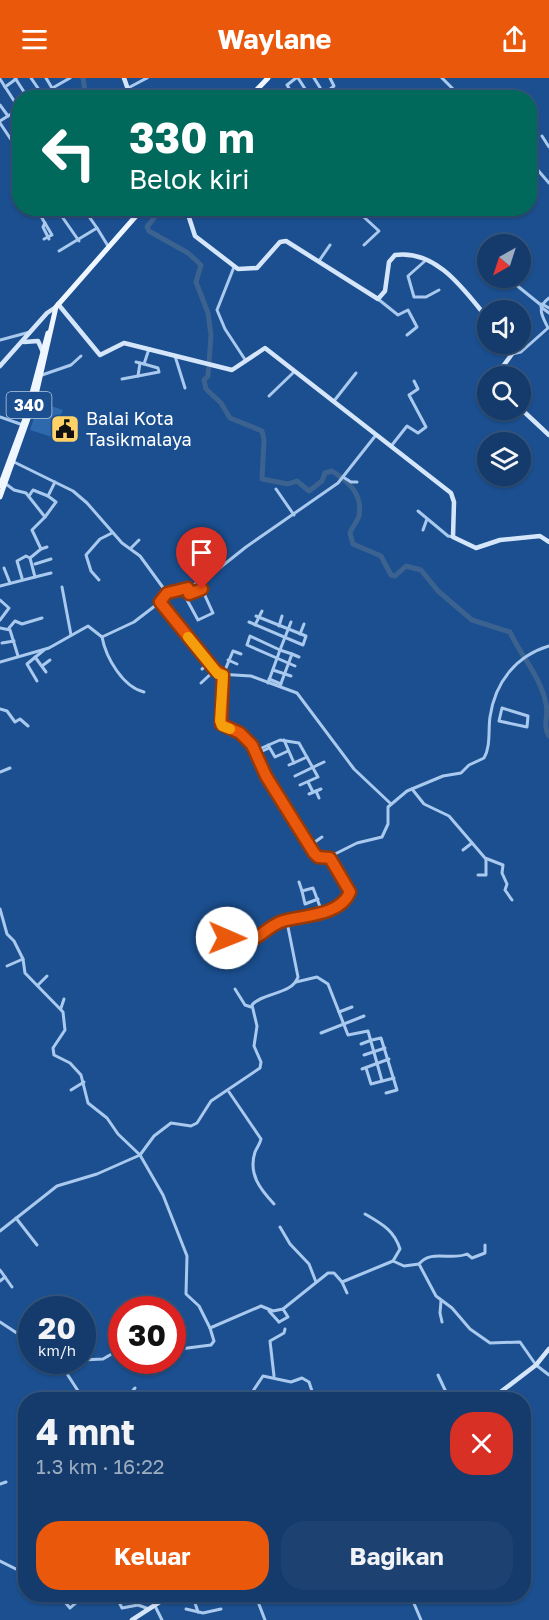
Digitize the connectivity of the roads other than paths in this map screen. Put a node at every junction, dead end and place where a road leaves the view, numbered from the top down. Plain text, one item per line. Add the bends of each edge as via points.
1 (46, 78) edge
2 (70, 78) edge
3 (124, 78) edge
4 (147, 78) edge
5 (268, 78) edge
6 (297, 78) edge
7 (330, 78) edge
8 (442, 78) edge
9 (0, 79) edge
10 (16, 79) edge
11 (61, 80) edge
12 (5, 87) junction
13 (52, 88) junction
14 (126, 89) joint
15 (49, 90) edge
16 (257, 90) edge
17 (290, 90) edge
18 (329, 90) edge
19 (454, 90) edge
20 (12, 98) edge
21 (0, 105) edge
22 (12, 113) edge
23 (8, 116) junction
24 (0, 122) edge
25 (542, 136) dead end
26 (12, 138) edge
27 (549, 147) edge
28 (537, 169) edge
29 (549, 183) edge
30 (41, 216) edge
31 (62, 216) edge
32 (88, 216) edge
33 (136, 216) edge
34 (188, 216) edge
35 (363, 216) edge
36 (96, 228) junction
37 (44, 239) dead end
38 (79, 241) junction
39 (330, 245) dead end
40 (364, 245) dead end
41 (108, 246) junction
42 (59, 250) dead end
43 (425, 261) junction
44 (319, 262) junction
45 (234, 267) junction
46 (520, 288) edge
47 (439, 290) dead end
48 (549, 298) edge
49 (378, 299) junction
50 (57, 305) junction
51 (477, 306) edge
52 (541, 306) junction
53 (549, 308) edge
54 (549, 313) edge
55 (52, 323) junction
56 (548, 328) edge
57 (31, 331) junction
58 (407, 335) dead end
59 (0, 340) edge
60 (531, 343) edge
61 (22, 344) junction
62 (149, 349) junction
63 (43, 352) junction
64 (512, 354) edge
65 (81, 356) dead end
66 (175, 357) junction
67 (246, 361) junction
68 (140, 363) junction
69 (0, 366) edge
70 (152, 366) junction
71 (503, 366) edge
72 (294, 372) junction
73 (356, 373) dead end
74 (152, 374) junction
75 (42, 375) junction
76 (138, 376) junction
77 (122, 379) dead end
78 (414, 381) dead end
79 (185, 388) dead end
80 (269, 396) dead end
81 (33, 399) junction
82 (333, 403) junction
83 (0, 417) edge
84 (531, 418) edge
85 (23, 425) junction
86 (376, 435) junction
87 (549, 435) edge
88 (392, 445) junction
89 (12, 461) junction
90 (342, 478) junction
91 (55, 482) junction
92 (357, 482) dead end
93 (3, 485) edge
94 (276, 489) dead end
95 (29, 496) junction
96 (48, 496) junction
97 (0, 497) edge
98 (37, 506) junction
99 (418, 510) dead end
100 (49, 511) junction
101 (294, 514) junction
102 (45, 517) junction
103 (427, 519) junction
104 (423, 530) dead end
105 (112, 533) junction
106 (453, 537) junction
107 (139, 540) dead end
108 (549, 542) edge
109 (47, 547) dead end
110 (131, 548) junction
111 (41, 549) junction
112 (32, 558) junction
113 (51, 559) dead end
114 (33, 565) junction
115 (4, 568) dead end
116 (51, 573) dead end
117 (35, 577) junction
118 (22, 578) junction
119 (99, 580) dead end
120 (10, 583) junction
121 (0, 586) edge
122 (62, 587) dead end
123 (188, 588) junction
124 (167, 593) junction
125 (189, 594) junction
126 (0, 601) edge
127 (160, 602) junction
128 (262, 611) dead end
129 (282, 616) dead end
130 (258, 617) junction
131 (42, 618) dead end
132 (0, 620) edge
133 (249, 622) dead end
134 (291, 622) dead end
135 (304, 624) dead end
136 (255, 626) junction
137 (279, 626) junction
138 (0, 628) edge
139 (9, 628) junction
140 (289, 630) junction
141 (300, 634) junction
142 (71, 635) junction
143 (250, 636) junction
144 (102, 637) junction
145 (285, 639) junction
146 (14, 641) junction
147 (2, 644) dead end
148 (549, 646) edge
149 (45, 649) junction
150 (280, 650) junction
151 (241, 654) dead end
152 (292, 654) junction
153 (18, 656) junction
154 (35, 657) junction
155 (299, 657) dead end
156 (277, 659) junction
157 (50, 660) dead end
158 (228, 660) junction
159 (0, 662) edge
160 (210, 663) junction
161 (237, 664) dead end
162 (289, 664) junction
163 (41, 666) junction
164 (295, 666) dead end
165 (202, 669) dead end
166 (273, 669) junction
167 (215, 670) junction
168 (46, 672) dead end
169 (285, 674) junction
170 (223, 675) junction
171 (291, 676) dead end
172 (38, 681) dead end
173 (268, 681) junction
174 (201, 683) dead end
175 (280, 685) junction
176 (144, 692) dead end
177 (0, 710) edge
178 (491, 711) junction
179 (499, 713) junction
180 (28, 726) dead end
181 (284, 740) junction
182 (269, 747) junction
183 (288, 751) junction
184 (256, 752) junction
185 (306, 757) junction
186 (294, 762) junction
187 (324, 762) dead end
188 (288, 765) dead end
189 (313, 766) junction
190 (10, 768) dead end
191 (0, 772) edge
192 (295, 776) dead end
193 (308, 782) junction
194 (300, 785) dead end
195 (321, 789) dead end
196 (412, 789) junction
197 (313, 793) junction
198 (319, 798) dead end
199 (390, 803) junction
200 (322, 837) dead end
201 (472, 843) junction
202 (309, 846) junction
203 (463, 850) dead end
204 (330, 858) junction
205 (486, 858) junction
206 (478, 875) dead end
207 (299, 882) dead end
208 (302, 891) junction
209 (318, 899) junction
210 (512, 900) dead end
211 (0, 909) edge
212 (322, 912) junction
213 (288, 921) junction
214 (23, 959) junction
215 (215, 963) dead end
216 (7, 966) dead end
217 (48, 976) dead end
218 (296, 982) junction
219 (38, 985) junction
220 (235, 989) dead end
221 (64, 999) dead end
222 (251, 1007) junction
223 (351, 1007) dead end
224 (61, 1008) junction
225 (339, 1012) junction
226 (364, 1016) dead end
227 (344, 1024) junction
228 (321, 1034) dead end
229 (371, 1041) junction
230 (361, 1044) dead end
231 (385, 1048) junction
232 (373, 1053) junction
233 (364, 1055) dead end
234 (389, 1059) junction
235 (378, 1063) junction
236 (394, 1077) junction
237 (383, 1081) junction
238 (84, 1082) junction
239 (71, 1090) dead end
240 (229, 1092) junction
241 (386, 1093) dead end
242 (140, 1155) junction
243 (274, 1204) dead end
244 (365, 1214) dead end
245 (16, 1218) junction
246 (279, 1227) dead end
247 (0, 1231) edge
248 (37, 1245) dead end
249 (485, 1245) dead end
250 (393, 1261) junction
251 (419, 1264) junction
252 (0, 1270) edge
253 (5, 1277) junction
254 (0, 1281) edge
255 (345, 1281) junction
256 (316, 1282) junction
257 (12, 1287) dead end
258 (347, 1293) dead end
259 (441, 1301) junction
260 (283, 1309) junction
261 (268, 1310) junction
262 (0, 1322) edge
263 (442, 1322) dead end
264 (210, 1328) junction
265 (285, 1329) dead end
266 (18, 1333) edge
267 (186, 1348) edge
268 (549, 1349) edge
269 (536, 1365) junction
270 (66, 1374) edge
271 (438, 1375) dead end
272 (549, 1375) edge
273 (274, 1376) junction
274 (135, 1388) dead end
275 (253, 1391) dead end
276 (79, 1392) edge
277 (132, 1392) edge
278 (312, 1392) edge
279 (446, 1392) edge
280 (501, 1392) edge
281 (6, 1482) dead end
282 (0, 1484) edge
283 (0, 1561) edge
284 (18, 1570) edge
285 (65, 1602) edge
286 (75, 1602) edge
287 (120, 1602) edge
288 (160, 1602) edge
289 (195, 1602) edge
290 (258, 1602) edge
291 (413, 1602) edge
292 (152, 1607) junction
293 (186, 1609) dead end
294 (221, 1609) dead end
295 (198, 1612) junction
296 (132, 1620) edge
297 (162, 1620) edge
298 (265, 1620) edge
299 (421, 1620) edge

1 - 13 street
2 - 11 street
3 - 14 street
4 - 14 street
5 - 16 main road
6 - 17 street via 287,85
7 - 18 street via 334,86
8 - 19 street
9 - 12 street
10 - 12 street
11 - 13 street
12 - 20 street
13 - 15 street
21 - 23 street
22 - 23 street
23 - 24 street
24 - 26 street
25 - 27 street
28 - 29 street
30 - 37 street via 49,239
31 - 38 street
32 - 36 street
33 - 41 main road
34 - 45 street via 195,237
35 - 40 street via 379,231
36 - 38 street
36 - 41 street
38 - 42 street
39 - 44 street
41 - 50 main road
43 - 47 street via 408,276 414,297 426,297
43 - 49 street via 393,257 387,266 385,291
43 - 51 street via 453,277
44 - 45 street via 283,241 257,268 244,271
44 - 49 street
45 - 67 street via 217,310
46 - 52 street
48 - 52 street
49 - 58 street via 398,315 408,310 417,327
50 - 55 main road
50 - 57 street, 340
50 - 62 street via 99,355 123,343
52 - 53 street
52 - 54 street
52 - 56 street
55 - 63 main road, 340
55 - 75 main road, 340
56 - 60 street
57 - 59 street
57 - 61 street, 340
61 - 63 street via 27,340 38,341
61 - 69 street, 340
62 - 66 street
62 - 68 street
63 - 81 main road, 340
64 - 71 street
65 - 75 street via 71,365
66 - 67 street via 232,370
66 - 79 street
67 - 72 street via 265,348
68 - 70 street
68 - 76 street
70 - 74 street
70 - 74 street via 159,372
72 - 80 street
72 - 82 street
73 - 82 street
74 - 76 street
75 - 81 main road, 340
76 - 77 street
78 - 88 street via 418,389 409,395 426,428 418,433 407,426
81 - 85 main road, 340
81 - 89 main road, 340
82 - 86 street
83 - 85 street
84 - 87 street
85 - 89 main road, 340
86 - 88 street
86 - 90 street
88 - 106 street via 453,496
89 - 91 street
89 - 93 main road
90 - 92 street
90 - 101 street
91 - 96 street
91 - 105 street via 90,505
93 - 95 street
93 - 97 main road
94 - 101 street
95 - 96 street via 34,490
95 - 98 street
96 - 100 street via 56,501
98 - 100 street
98 - 102 street
99 - 103 street
100 - 102 street
101 - 123 street via 202,582
102 - 111 street via 32,530
103 - 104 street
103 - 106 street
105 - 110 street
105 - 119 street via 100,539 86,555
106 - 108 street via 476,548 500,540 540,536
107 - 110 street
109 - 111 street
110 - 124 street
111 - 112 street
112 - 114 street
112 - 118 street via 17,561
113 - 114 street
114 - 117 street
115 - 120 street
116 - 117 street
117 - 118 street
118 - 120 street
120 - 121 street
122 - 142 street
123 - 124 street
123 - 125 street
124 - 127 street
125 - 125 street via 186,598 198,620 213,613 202,589
126 - 132 street via 9,609
127 - 144 street via 134,622
127 - 160 street
128 - 130 street
129 - 137 street
130 - 136 street
130 - 137 street
131 - 139 street via 22,624 15,621
133 - 136 street
134 - 140 street
135 - 141 street
136 - 143 street
136 - 145 street
137 - 140 street
138 - 139 street
139 - 146 street
140 - 141 street
140 - 145 street
141 - 145 street via 306,637 302,646
142 - 144 street via 89,626
142 - 149 street
143 - 150 street
143 - 156 street via 248,646
144 - 176 street via 107,656 128,685
145 - 150 street
146 - 147 street
146 - 153 street
148 - 178 street via 524,658 505,675
149 - 153 street
149 - 154 street
150 - 152 street
150 - 156 street
151 - 158 street via 234,651
152 - 155 street
152 - 162 street
153 - 159 street
154 - 163 street
154 - 172 street via 27,664
156 - 162 street
156 - 166 street
157 - 163 street
158 - 161 street
158 - 170 street
160 - 165 street
160 - 167 street
162 - 164 street
162 - 169 street
163 - 168 street
166 - 169 street
166 - 173 street
167 - 170 street
167 - 174 street
169 - 171 street
169 - 175 street
170 - 173 street
170 - 184 street via 221,724 242,735
173 - 175 street
175 - 199 street via 299,694 354,769
177 - 180 street
178 - 179 street
178 - 196 street via 484,758 460,773
179 - 179 street via 502,708 528,716 527,726 499,720
181 - 182 street
181 - 183 street
181 - 185 street via 300,744
182 - 183 street via 275,757
182 - 184 street
183 - 186 street
184 - 202 street via 266,776
185 - 186 street
185 - 189 street
186 - 188 street
187 - 189 street
189 - 192 street
189 - 193 street via 318,777
190 - 191 street
193 - 194 street
193 - 197 street
195 - 197 street
196 - 199 street
196 - 201 street via 424,804 449,816
197 - 198 street
199 - 204 street via 382,837 357,843
200 - 202 street
201 - 203 street
201 - 205 street
202 - 204 street via 318,857
204 - 212 street via 350,894 339,906
205 - 206 street via 486,875
205 - 210 street via 503,865 505,890
207 - 208 street
208 - 209 street via 312,888
208 - 209 street via 305,904
209 - 212 street
211 - 214 street via 7,934
212 - 213 street
213 - 215 street via 250,941 241,937 226,939 212,948
213 - 218 street
214 - 216 street
214 - 219 street via 26,973
217 - 219 street
218 - 222 street via 259,998
218 - 225 street via 317,976 323,979
219 - 224 street
220 - 222 street via 245,1005
221 - 224 street
222 - 240 street via 257,1026 254,1046 261,1066
223 - 225 street
224 - 238 street via 65,1028 53,1048 54,1055 70,1063
225 - 227 street
226 - 227 street
227 - 228 street
227 - 229 street via 349,1036 366,1030
229 - 230 street
229 - 231 street via 381,1038
229 - 232 street
231 - 232 street
231 - 234 street
232 - 233 street
232 - 235 street
234 - 235 street
234 - 236 street
235 - 237 street
235 - 237 street via 364,1069 370,1084
236 - 237 street
236 - 241 street via 397,1089
238 - 239 street
238 - 242 street via 88,1103
240 - 242 street via 211,1101 197,1123 169,1125 154,1136
240 - 243 street via 261,1139 254,1161 256,1180
242 - 245 street via 57,1186
242 - 264 street via 171,1212 186,1252 186,1294 200,1307
244 - 250 street via 395,1236 400,1249
245 - 247 street
245 - 248 street
246 - 256 street via 310,1266
249 - 251 street via 485,1253 479,1257 427,1257
250 - 251 street via 405,1266
250 - 255 street
251 - 259 street
252 - 253 street
253 - 254 street
253 - 257 street
255 - 256 street via 330,1272
255 - 258 street
256 - 260 street
259 - 263 street
259 - 269 street via 488,1342 520,1342
260 - 261 street
260 - 261 street via 288,1317 280,1322
261 - 264 street via 261,1306
262 - 266 street
264 - 267 street via 213,1344
265 - 273 street via 270,1341
268 - 269 street
269 - 272 street
269 - 280 street
270 - 276 street
271 - 279 street
273 - 275 street via 263,1376
273 - 278 street via 291,1382 306,1379
274 - 277 street
281 - 282 street
283 - 284 street
285 - 286 street via 70,1608
287 - 292 street via 122,1608
288 - 292 street
289 - 295 street
290 - 298 street
291 - 299 street
292 - 296 street
292 - 297 street
293 - 295 street
294 - 295 street

